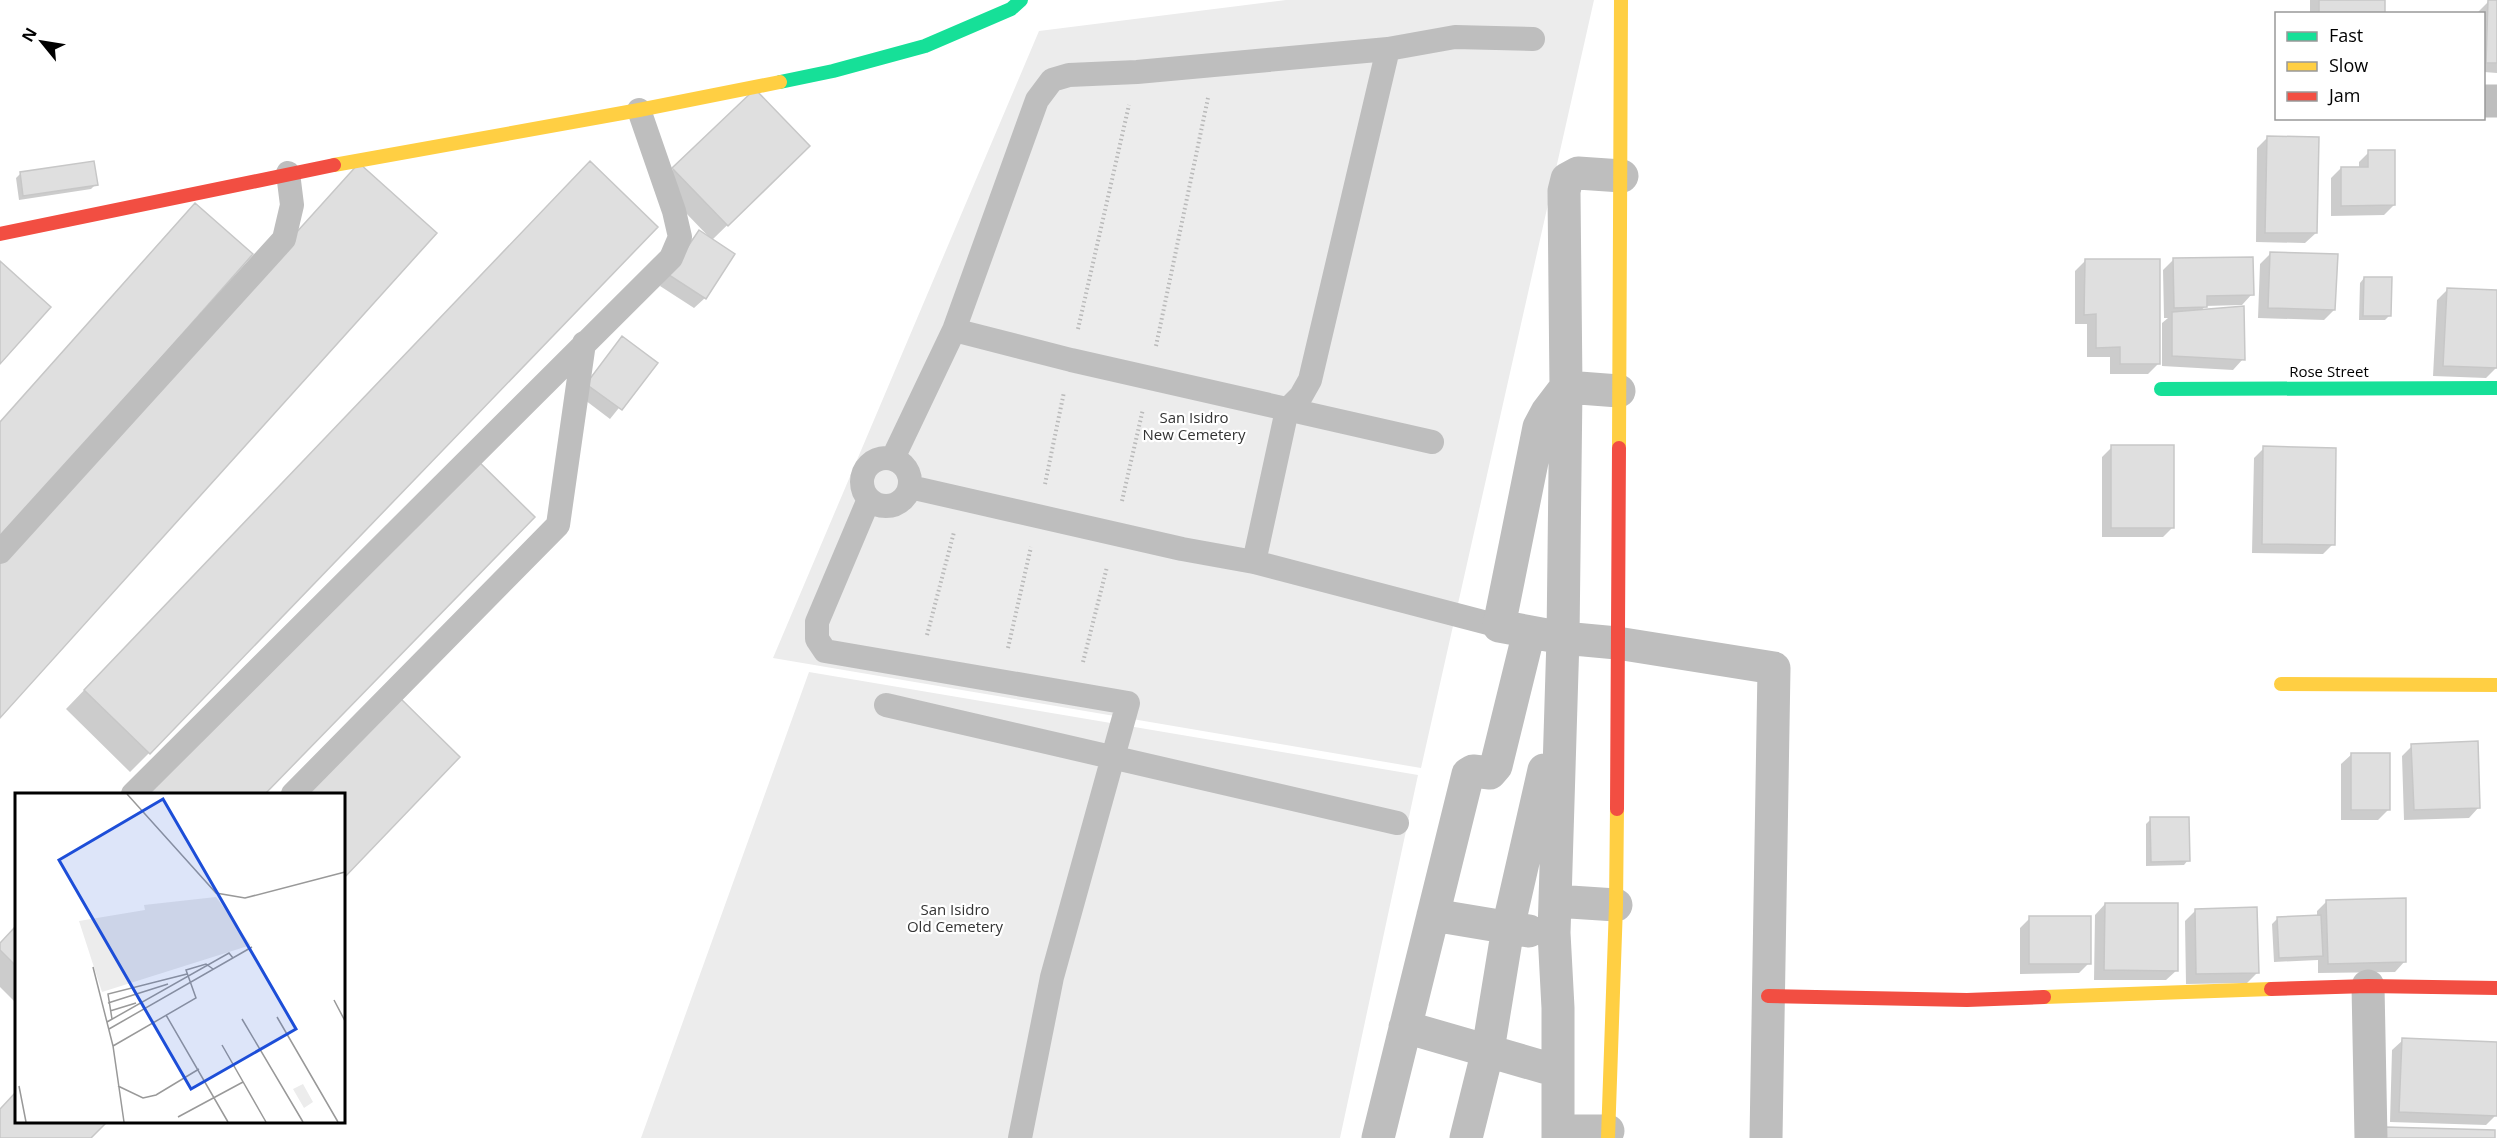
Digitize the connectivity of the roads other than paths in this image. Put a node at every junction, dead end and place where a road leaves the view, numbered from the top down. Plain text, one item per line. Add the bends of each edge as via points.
1 (1021, 0) edge
2 (1622, 0) edge
3 (1533, 39) dead end
4 (1388, 49) junction
5 (639, 110) junction
6 (288, 173) junction
7 (1622, 176) junction
8 (0, 234) edge
9 (954, 330) junction
10 (584, 343) junction
11 (1566, 387) junction
12 (2497, 388) edge
13 (2161, 389) dead end
14 (1619, 391) junction
15 (1287, 410) junction
16 (1432, 442) dead end
17 (893, 458) junction
18 (910, 487) junction
19 (869, 499) junction
20 (0, 552) edge
21 (1254, 562) junction
22 (1514, 629) junction
23 (1563, 638) junction
24 (1617, 643) junction
25 (2281, 684) dead end
26 (2497, 685) edge
27 (1561, 696) junction
28 (886, 705) dead end
29 (1113, 756) junction
30 (135, 793) edge
31 (295, 793) edge
32 (1397, 823) dead end
33 (1555, 901) junction
34 (1616, 905) junction
35 (1433, 915) junction
36 (1508, 928) junction
37 (1554, 933) junction
38 (2368, 986) junction
39 (2497, 988) edge
40 (1768, 996) junction
41 (1405, 1027) junction
42 (1488, 1050) junction
43 (1557, 1071) junction
44 (1558, 1134) edge
45 (1608, 1135) edge
46 (1020, 1138) edge
47 (1378, 1138) edge
48 (1466, 1138) edge
49 (1766, 1138) edge
50 (2371, 1138) edge

1 - 5 street via 1011,9 925,46 833,71
2 - 7 street
3 - 4 lane via 1455,38
4 - 9 lane via 1069,75 1052,80 1037,100
4 - 15 lane via 1310,380
5 - 6 street
5 - 10 lane via 680,237 671,258
6 - 8 street
6 - 20 lane via 292,205 284,239
7 - 11 street via 1578,173 1567,179
7 - 14 street
9 - 15 lane
9 - 17 lane
10 - 30 lane
10 - 31 lane via 558,525
11 - 14 street
11 - 22 street via 1539,427
11 - 23 street
12 - 13 street, Rose Street
14 - 24 street
15 - 16 lane
15 - 21 lane
17 - 18 lane via 910,475
17 - 19 lane via 880,458 869,464 862,488
18 - 19 lane via 904,498 893,505 880,506
18 - 21 lane
19 - 29 lane via 817,622 817,639 825,651 1128,703
21 - 22 lane
22 - 23 street
22 - 35 street via 1496,766 1490,773 1468,774
23 - 24 street
23 - 27 street
24 - 34 street
24 - 40 street via 1774,668
25 - 26 street
27 - 33 street
27 - 36 street
28 - 29 lane
29 - 32 lane
29 - 46 lane via 1052,977
33 - 34 street
33 - 37 street
34 - 45 street
35 - 36 street
35 - 41 street
36 - 37 street
36 - 42 street
37 - 43 street
38 - 39 street
38 - 40 street via 1967,1000
38 - 50 street
40 - 49 street
41 - 42 street
41 - 47 street
42 - 43 street
42 - 48 street
43 - 44 street
44 - 45 street

